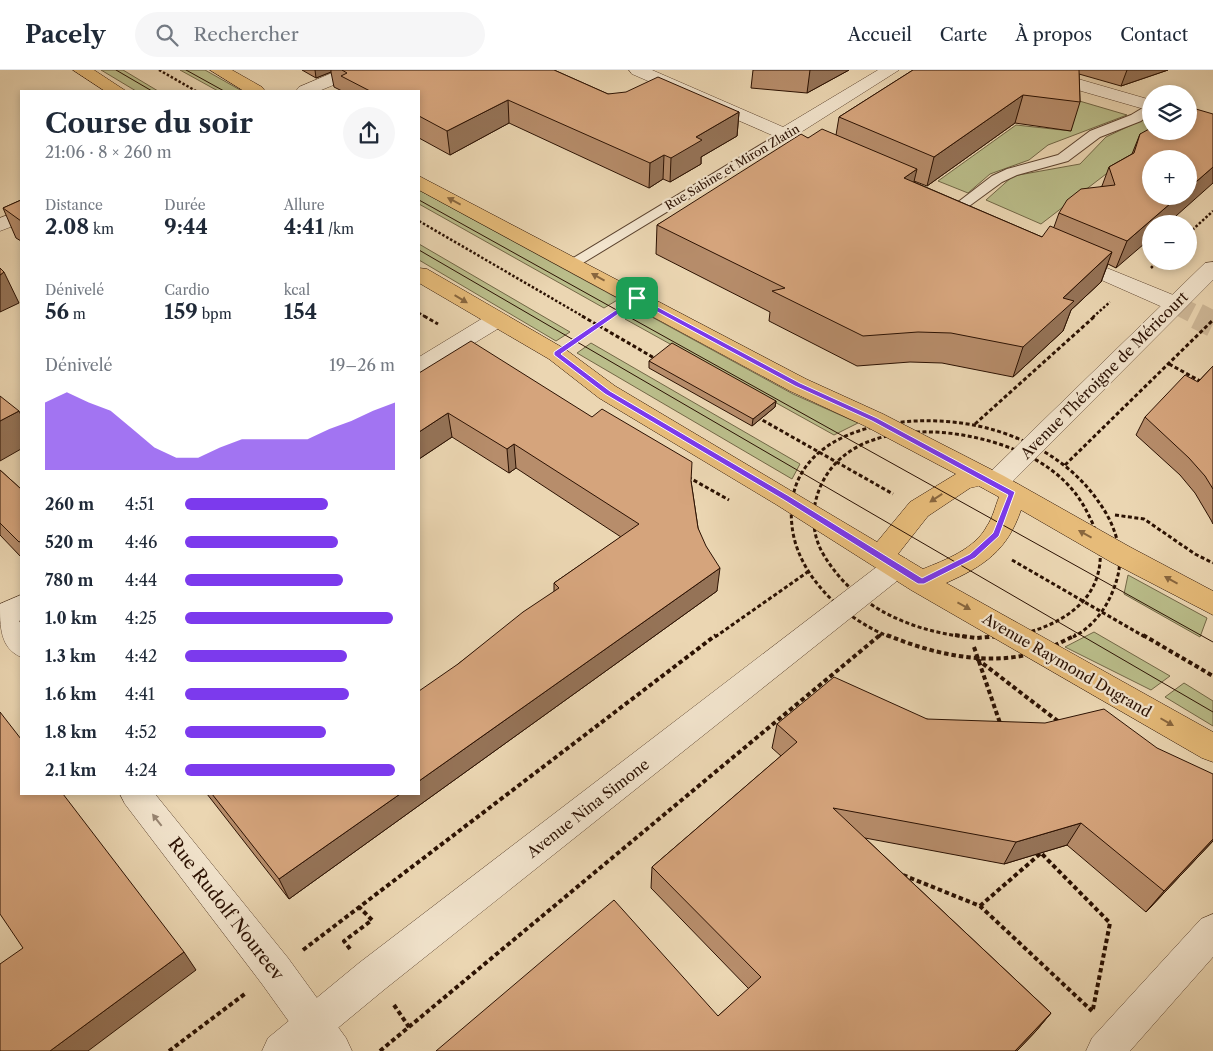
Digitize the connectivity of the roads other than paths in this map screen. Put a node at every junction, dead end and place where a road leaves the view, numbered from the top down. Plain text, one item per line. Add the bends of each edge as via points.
1 (82, 70) edge
2 (219, 70) edge
3 (354, 70) edge
4 (638, 70) edge
5 (890, 70) edge
6 (1028, 70) edge
7 (1050, 73) edge
8 (114, 90) edge
9 (254, 90) edge
10 (308, 90) edge
11 (1142, 104) edge
12 (1142, 114) edge
13 (785, 134) junction
14 (844, 160) edge
15 (420, 183) edge
16 (948, 205) joint
17 (20, 216) edge
18 (975, 217) edge
19 (0, 225) edge
20 (1057, 253) edge
21 (573, 263) junction
22 (1213, 268) edge
23 (420, 275) edge
24 (1175, 304) junction
25 (496, 320) junction
26 (420, 366) edge
27 (996, 484) junction
28 (900, 568) junction
29 (1213, 604) edge
30 (20, 607) edge
31 (0, 618) edge
32 (20, 644) edge
33 (1213, 748) edge
34 (137, 795) edge
35 (1213, 931) edge
36 (324, 1038) edge
37 (1112, 1044) edge
38 (282, 1051) edge

1 - 8 main road
2 - 9 main road
3 - 10 street
4 - 13 street
5 - 13 street, Rue Sabine et Miron Zlatin
6 - 7 street
7 - 11 street
12 - 16 street via 1095,134 1063,158 1012,172
13 - 14 street
13 - 21 street, Rue Sabine et Miron Zlatin
21 -> 15 main road
16 - 18 street
17 - 19 street
20 - 24 street
27 -> 21 main road via 874,420 798,385
22 - 24 street, Avenue Théroigne de Méricourt
23 -> 25 main road
24 - 27 street, Avenue Théroigne de Méricourt
25 - 26 street
25 - 28 main road, Avenue Raymond Dugrand via 557,354 607,392
27 -> 28 main road via 961,482 919,509
27 - 28 main road via 996,534 986,546 949,569
29 -> 27 main road via 1121,556
28 -> 33 main road, Avenue Raymond Dugrand
28 - 36 street, Avenue Nina Simone via 380,970
30 - 31 street
31 - 32 street
36 -> 34 street, Rue Rudolf Noureev
35 - 37 street
36 - 38 street, Avenue Nina Simone

